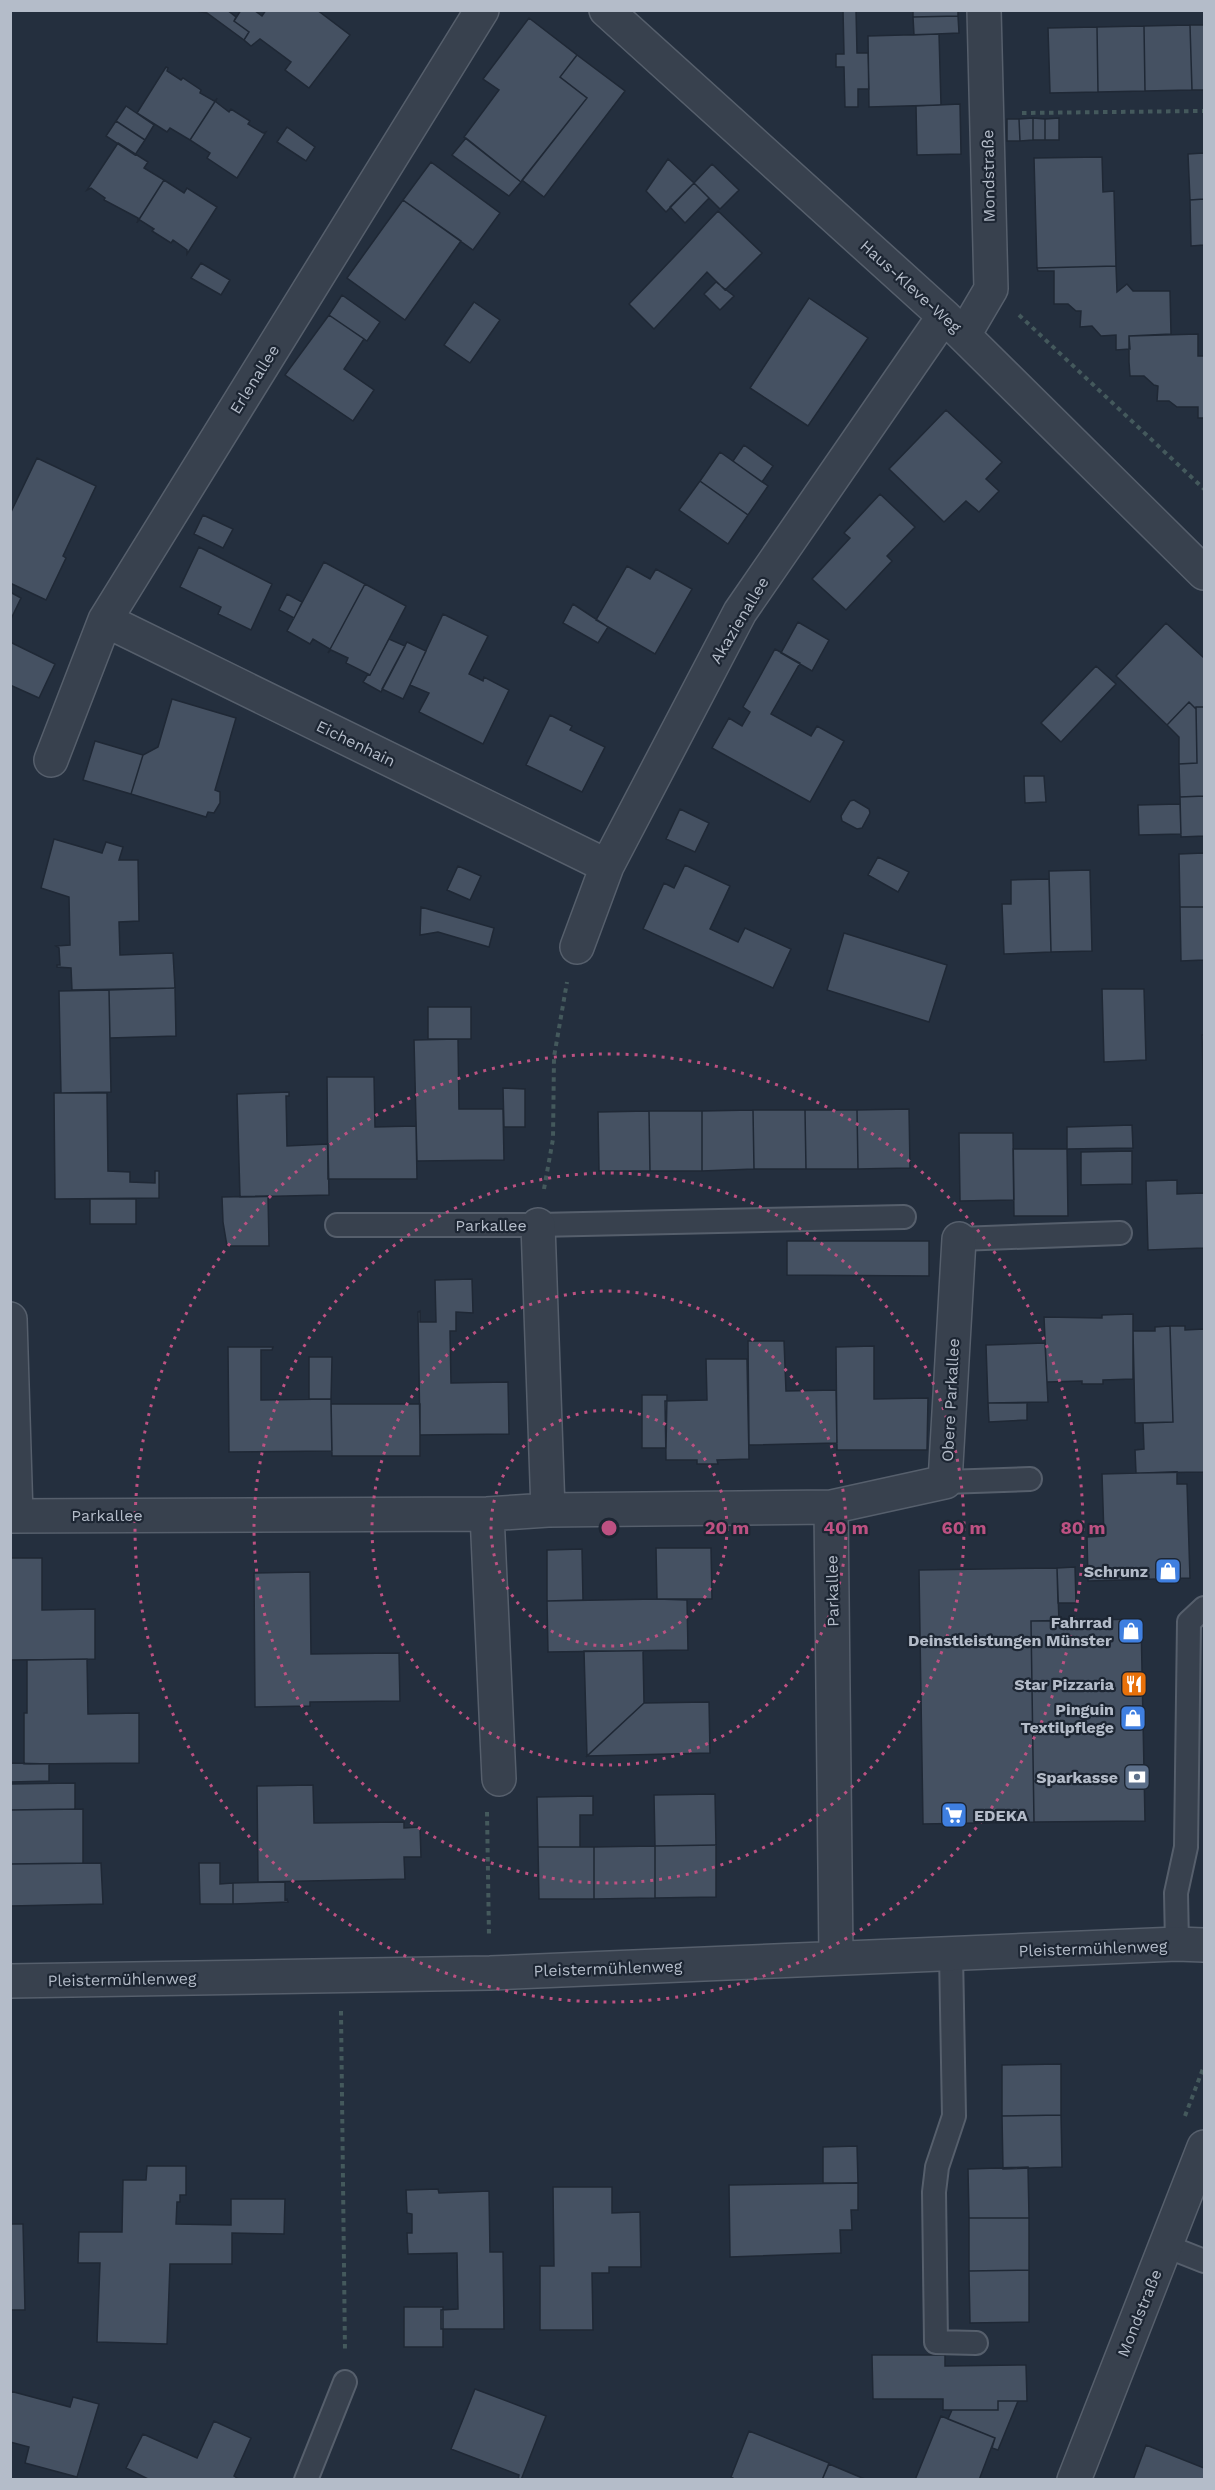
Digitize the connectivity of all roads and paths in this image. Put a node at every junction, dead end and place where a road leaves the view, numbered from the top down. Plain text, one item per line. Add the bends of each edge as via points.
1 (482, 10) edge
2 (984, 10) edge
3 (608, 11) edge
4 (1204, 111) edge
5 (987, 114) junction
6 (991, 289) junction
7 (954, 325) junction
8 (1204, 489) edge
9 (1204, 573) edge
10 (105, 620) junction
11 (51, 760) dead end
12 (607, 866) junction
13 (577, 947) joint
14 (904, 1217) dead end
15 (337, 1225) dead end
16 (538, 1225) junction
17 (1120, 1233) dead end
18 (958, 1239) joint
19 (10, 1319) edge
20 (1030, 1479) dead end
21 (945, 1482) junction
22 (831, 1507) junction
23 (548, 1510) junction
24 (487, 1514) junction
25 (13, 1516) edge
26 (1204, 1608) edge
27 (499, 1779) joint
28 (1191, 1945) edge
29 (951, 1954) junction
30 (836, 1958) junction
31 (490, 1973) junction
32 (340, 1974) junction
33 (10, 1981) edge
34 (1204, 2147) edge
35 (1166, 2246) junction
36 (1204, 2261) edge
37 (976, 2343) dead end
38 (345, 2382) joint
39 (306, 2480) edge
40 (1074, 2480) edge

1 - 10 street, Erlenallee
2 - 5 street, Mondstraße
3 - 7 street, Haus-Kleve-Weg
4 - 5 path
5 - 6 street, Mondstraße
6 - 7 street
6 - 8 path
7 - 9 street, Haus-Kleve-Weg
7 - 12 street, Akazienallee via 740,612
10 - 11 street, Erlenallee
10 - 12 street, Eichenhain
12 - 13 street, Akazienallee
13 - 16 path via 565,989 554,1058 553,1139
14 - 16 lane
15 - 16 lane, Parkallee
16 - 23 street, Parkallee
17 - 18 lane
18 - 21 street, Obere Parkallee
19 - 25 street, Parkallee
20 - 21 lane
21 - 22 street, Obere Parkallee
22 - 23 street, Parkallee
22 - 30 street, Parkallee
23 - 24 street, Parkallee
24 - 25 street, Parkallee
24 - 27 street
26 - 28 lane via 1189,1622 1186,1847 1176,1893
27 - 31 path via 486,1786
28 - 29 street, Pleistermühlenweg
29 - 30 street, Pleistermühlenweg
29 - 37 lane via 954,2116 937,2167 934,2192 936,2342
30 - 31 street, Pleistermühlenweg
31 - 32 street, Pleistermühlenweg
32 - 33 street, Pleistermühlenweg
32 - 38 path
34 - 35 street, Mondstraße
35 - 36 lane
35 - 40 street, Mondstraße
38 - 39 lane

